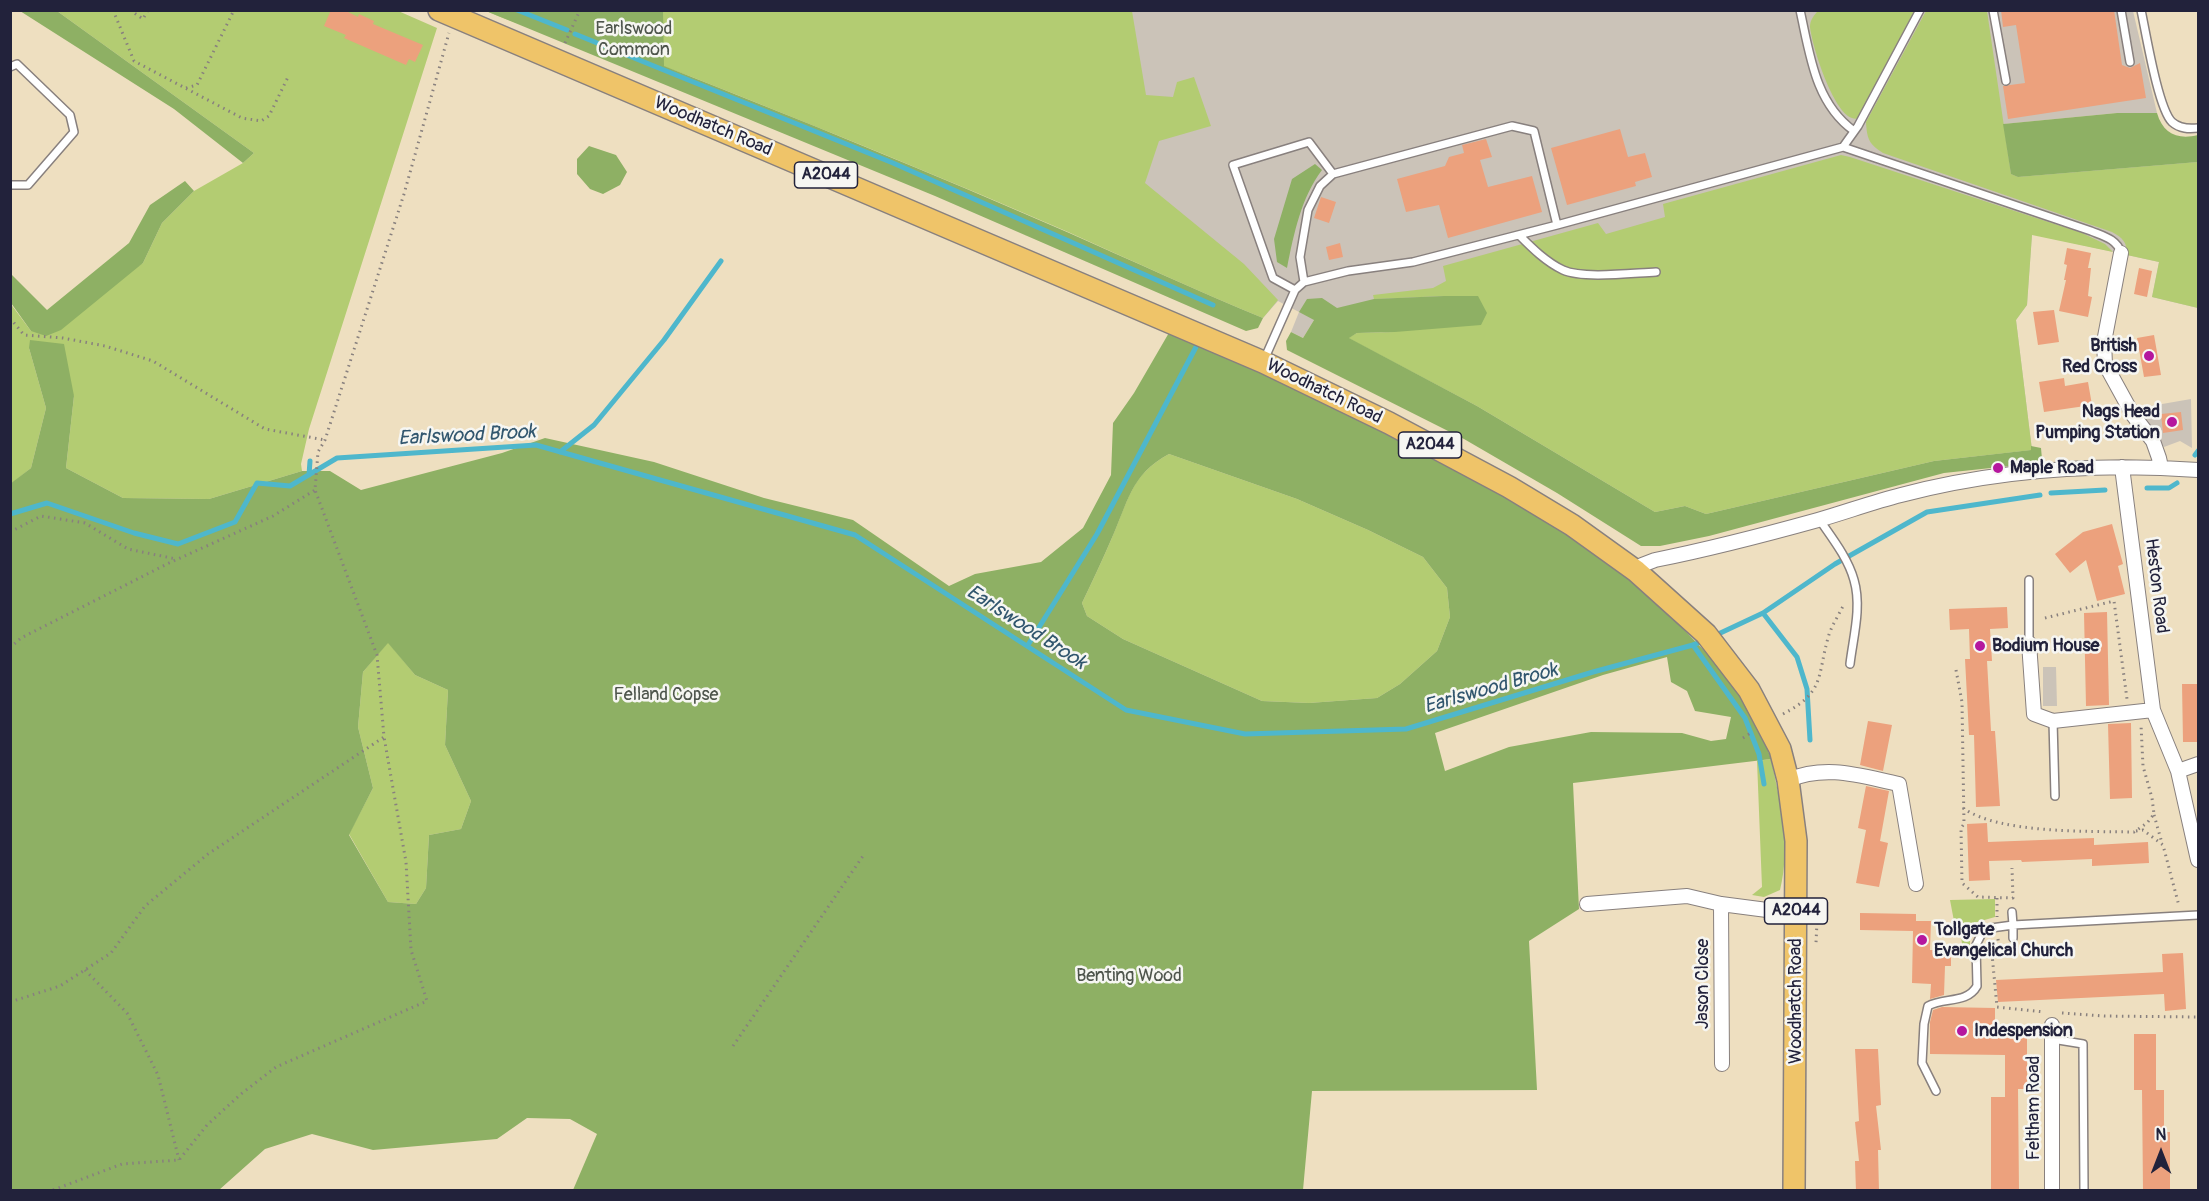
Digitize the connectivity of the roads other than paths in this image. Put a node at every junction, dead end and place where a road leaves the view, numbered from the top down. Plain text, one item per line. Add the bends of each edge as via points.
1 (1800, 10) edge
2 (1920, 10) edge
3 (1993, 10) edge
4 (2121, 10) edge
5 (2141, 10) edge
6 (448, 14) edge
7 (2130, 62) dead end
8 (10, 67) edge
9 (2006, 81) dead end
10 (2199, 128) edge
11 (1854, 131) junction
12 (1843, 147) junction
13 (1333, 174) junction
14 (10, 185) edge
15 (1557, 225) junction
16 (1519, 235) junction
17 (2121, 253) joint
18 (1656, 272) dead end
19 (1304, 282) junction
20 (1295, 290) junction
21 (1263, 362) junction
22 (2122, 467) junction
23 (2161, 467) junction
24 (2199, 470) edge
25 (1819, 519) junction
26 (1636, 571) junction
27 (2029, 580) dead end
28 (2030, 643) joint
29 (1850, 664) dead end
30 (2141, 711) junction
31 (2053, 721) junction
32 (2199, 764) edge
33 (2178, 771) junction
34 (1788, 780) junction
35 (2055, 796) dead end
36 (2199, 860) edge
37 (1916, 884) dead end
38 (1587, 904) dead end
39 (1721, 904) junction
40 (1796, 909) junction
41 (2012, 912) dead end
42 (2199, 915) edge
43 (2013, 925) junction
44 (2013, 938) dead end
45 (2052, 1024) dead end
46 (2052, 1039) junction
47 (1722, 1064) dead end
48 (1936, 1091) dead end
49 (1794, 1191) edge
50 (2052, 1191) edge
51 (2084, 1191) edge

1 - 11 lane via 1815,79 1841,122
2 - 11 lane
3 - 9 lane
4 - 7 lane
5 - 10 lane via 2164,108 2172,122 2186,129
6 - 21 main road, Woodhatch Road / A2044
8 - 14 lane via 17,64 70,116 74,132 28,185
11 - 12 lane
12 - 15 lane
12 - 17 lane via 2091,231 2109,238
13 - 15 lane via 1512,126 1534,131
13 - 19 lane via 1320,186 1308,210 1299,257
13 - 20 lane via 1309,142 1233,165 1273,278
15 - 16 lane
16 - 18 lane via 1564,271
16 - 19 lane via 1413,262
17 - 23 street via 2104,342 2105,364 2133,415 2153,441
19 - 20 lane
20 - 21 lane
21 - 26 main road, Woodhatch Road / A2044 via 1509,487 1572,525
22 - 23 street
22 - 25 street via 2061,470 1961,483
22 - 30 street, Heston Road
23 - 24 street
25 - 26 street via 1655,560
25 - 29 lane via 1841,551 1855,582 1857,612
26 - 34 main road, Woodhatch Road / A2044 via 1713,642 1749,690 1780,749
27 - 28 lane
28 - 31 street via 2034,714
30 - 31 street
30 - 33 street, Heston Road
31 - 35 lane
32 - 33 street
33 - 36 street, Heston Road
34 - 37 street via 1805,773 1840,771 1899,784
34 - 40 main road, Woodhatch Road / A2044 via 1796,841
38 - 39 street via 1687,896
39 - 40 street
39 - 47 street, Jason Close
40 - 49 main road, Woodhatch Road / A2044
41 - 43 lane
42 - 43 lane
43 - 44 lane
43 - 48 lane via 1984,929 1978,939 1974,992 1928,1006 1922,1063
45 - 46 street, Feltham Road
46 - 50 street, Feltham Road
46 - 51 lane via 2084,1044

